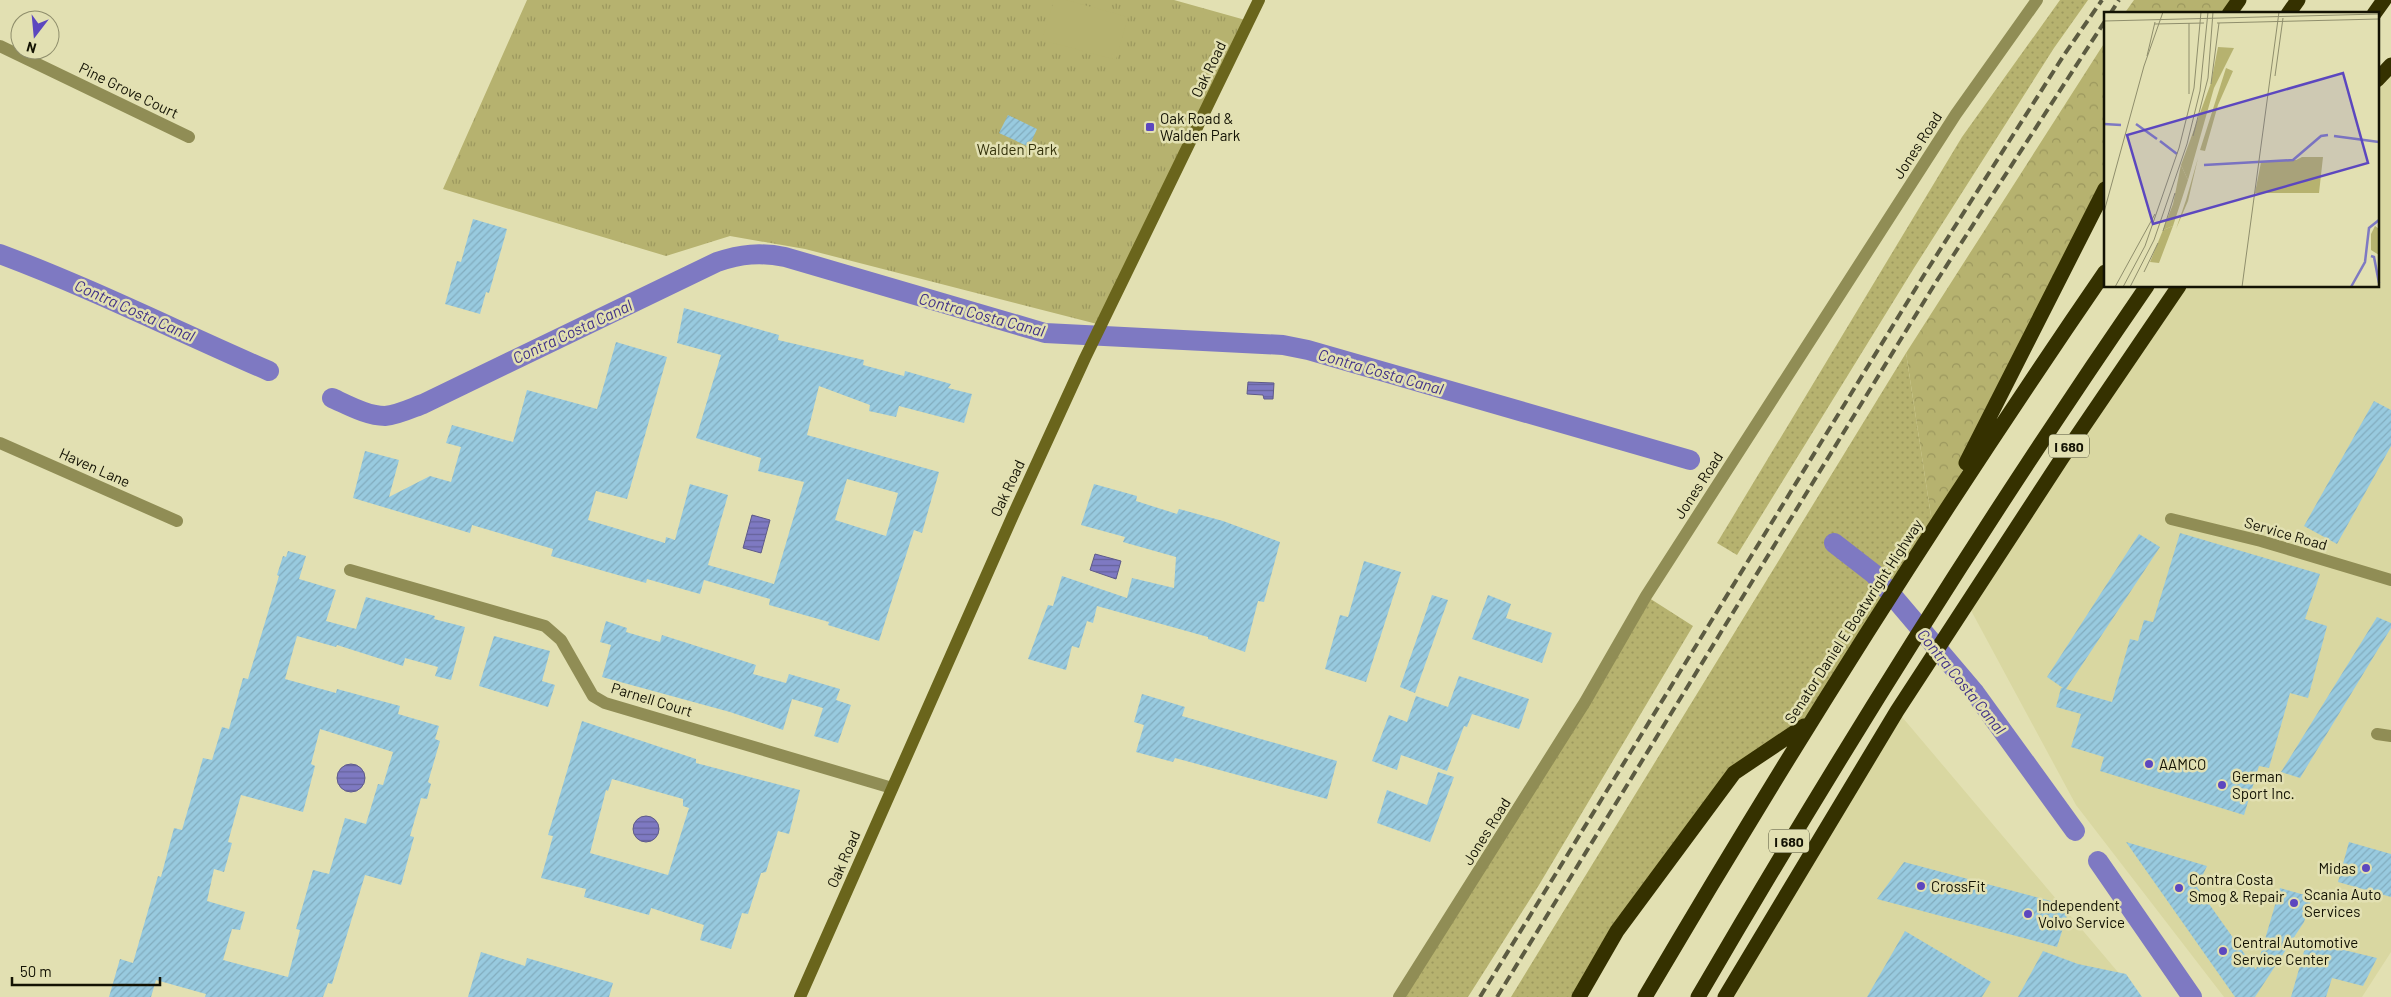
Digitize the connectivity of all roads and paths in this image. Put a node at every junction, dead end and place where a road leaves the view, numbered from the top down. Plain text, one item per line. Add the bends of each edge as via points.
1 (1259, 0) edge
2 (2037, 0) edge
3 (2239, 0) edge
4 (2298, 0) edge
5 (2384, 0) edge
6 (2230, 12) edge
7 (2289, 12) edge
8 (2375, 12) edge
9 (0, 46) edge
10 (2391, 65) edge
11 (2378, 79) edge
12 (189, 137) dead end
13 (2104, 192) edge
14 (2104, 273) edge
15 (2146, 288) edge
16 (2178, 288) edge
17 (0, 443) edge
18 (2171, 519) dead end
19 (178, 521) dead end
20 (1932, 529) junction
21 (350, 570) dead end
22 (2391, 580) edge
23 (1808, 724) junction
24 (2377, 734) dead end
25 (2391, 736) edge
26 (892, 788) junction
27 (800, 997) edge
28 (1399, 997) edge
29 (1579, 997) edge
30 (1645, 997) edge
31 (1698, 997) edge
32 (1724, 997) edge

1 - 26 main road, Oak Road via 1088,352
2 - 28 street, Jones Road via 1956,114 1646,596 1585,702
3 - 6 highway
4 - 7 highway
5 - 8 highway
9 - 12 street, Pine Grove Court
10 - 11 highway
13 - 20 highway
14 - 20 highway, Senator Daniel E Boatwright Highway / I 680
15 - 31 highway, I 680 via 1947,587
16 - 32 highway, I 680 via 1963,609
17 - 19 street, Haven Lane
18 - 22 street, Service Road via 2262,541
20 - 23 highway, Senator Daniel E Boatwright Highway / I 680
21 - 26 street, Parnell Court via 544,626 561,640 593,696 605,703
23 - 29 highway via 1734,773 1617,930
23 - 30 highway, Senator Daniel E Boatwright Highway / I 680
24 - 25 street
26 - 27 main road, Oak Road

